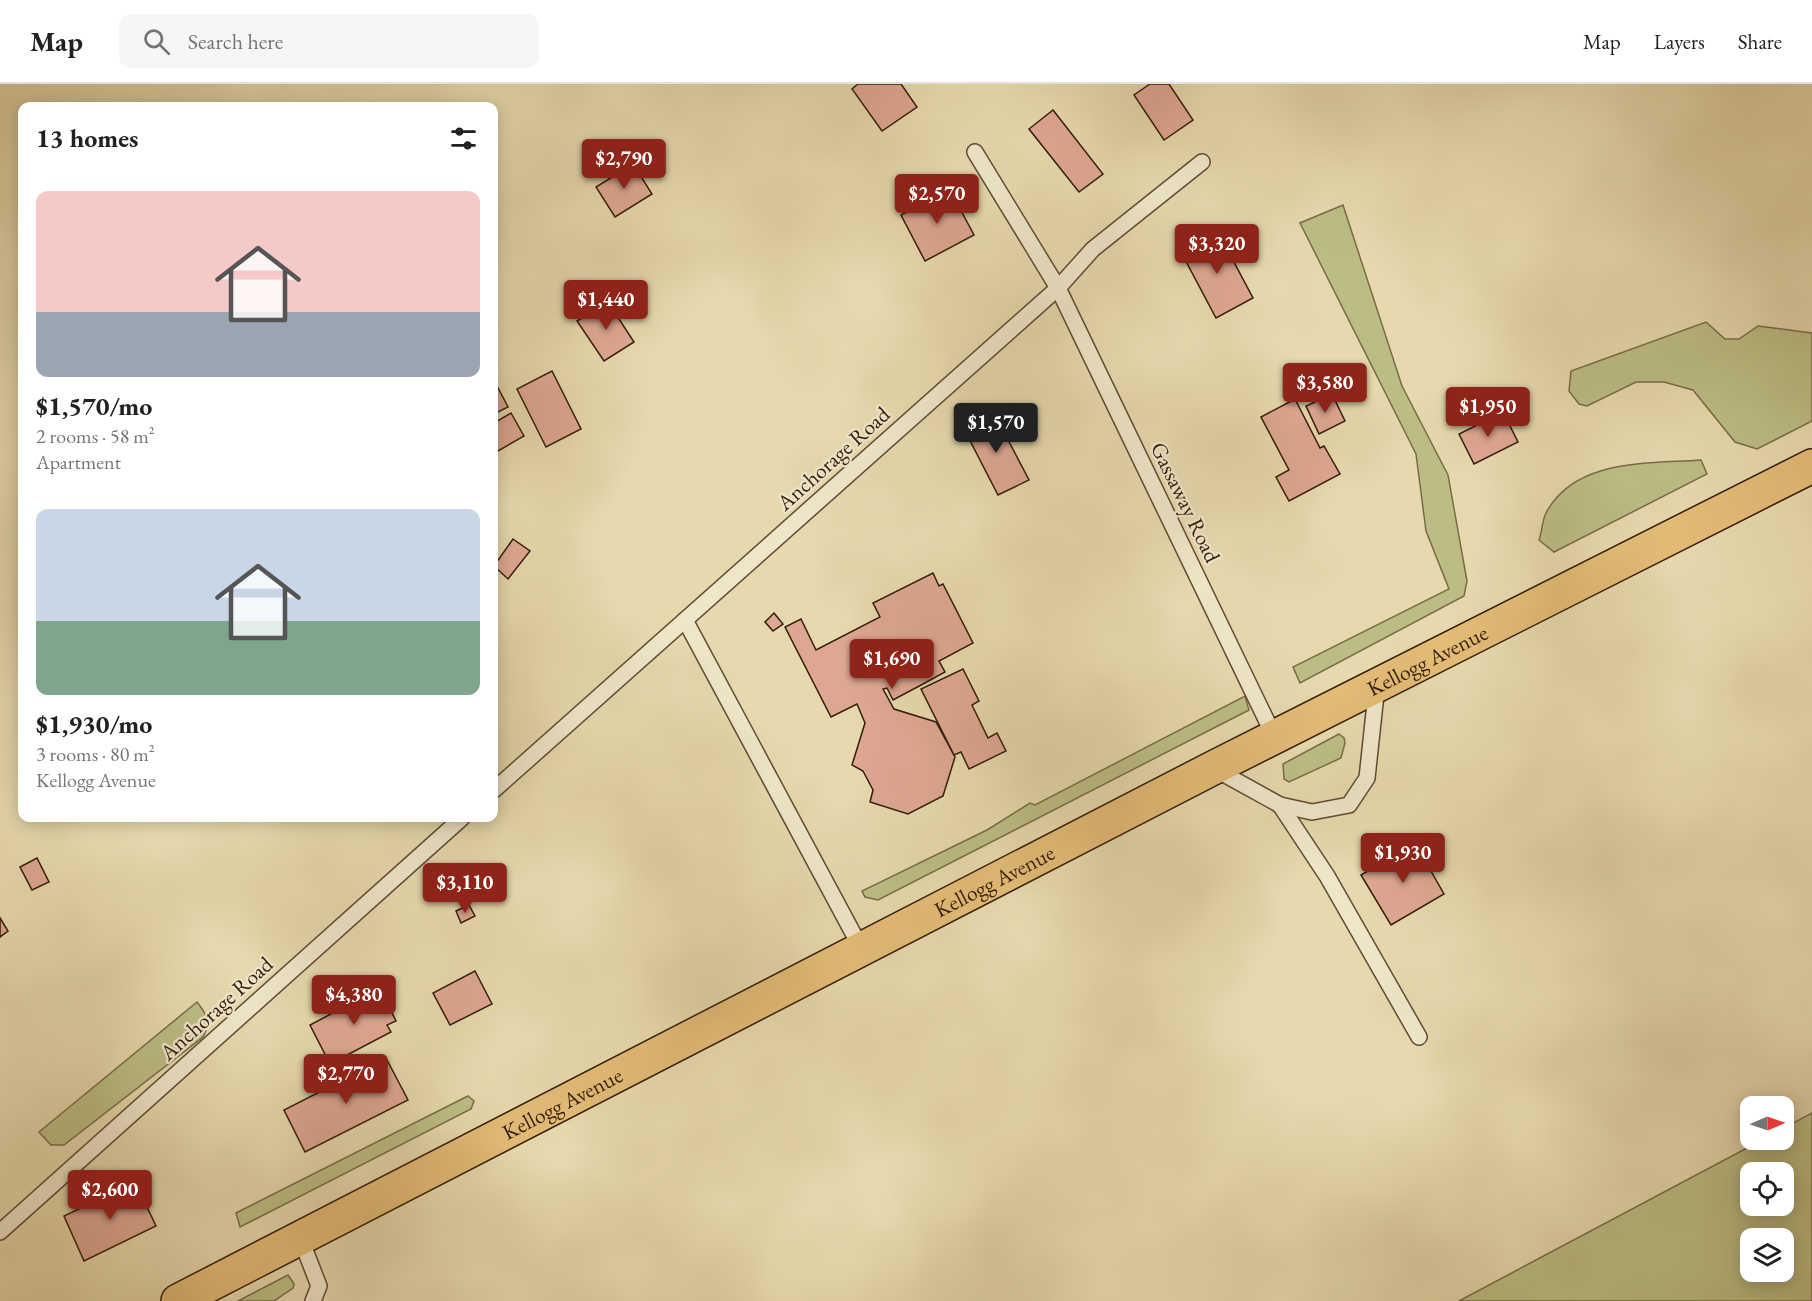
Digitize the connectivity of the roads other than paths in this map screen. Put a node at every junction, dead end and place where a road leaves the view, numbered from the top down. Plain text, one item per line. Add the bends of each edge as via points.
1 (975, 153) dead end
2 (1202, 162) dead end
3 (1058, 288) junction
4 (1812, 466) edge
5 (685, 620) junction
6 (1377, 684) junction
7 (1274, 736) junction
8 (1213, 768) junction
9 (498, 786) edge
10 (1280, 805) junction
11 (458, 822) edge
12 (861, 948) junction
13 (1419, 1037) dead end
14 (0, 1232) edge
15 (300, 1237) junction
16 (178, 1301) edge
17 (313, 1301) edge

1 - 3 lane, Gassaway Road
2 - 3 lane, Anchorage Road via 1093,249
3 - 5 lane, Anchorage Road
3 - 7 lane, Gassaway Road
4 - 6 main road, Kellogg Avenue
5 - 9 lane, Anchorage Road
5 - 12 lane
6 - 7 main road, Kellogg Avenue
6 - 10 lane via 1367,777 1349,805 1312,812
7 - 8 main road, Kellogg Avenue
8 - 10 lane
8 - 12 main road, Kellogg Avenue
10 - 13 lane via 1327,876
11 - 14 lane, Anchorage Road
12 - 15 main road, Kellogg Avenue
15 - 16 main road, Kellogg Avenue
15 - 17 lane via 319,1286

